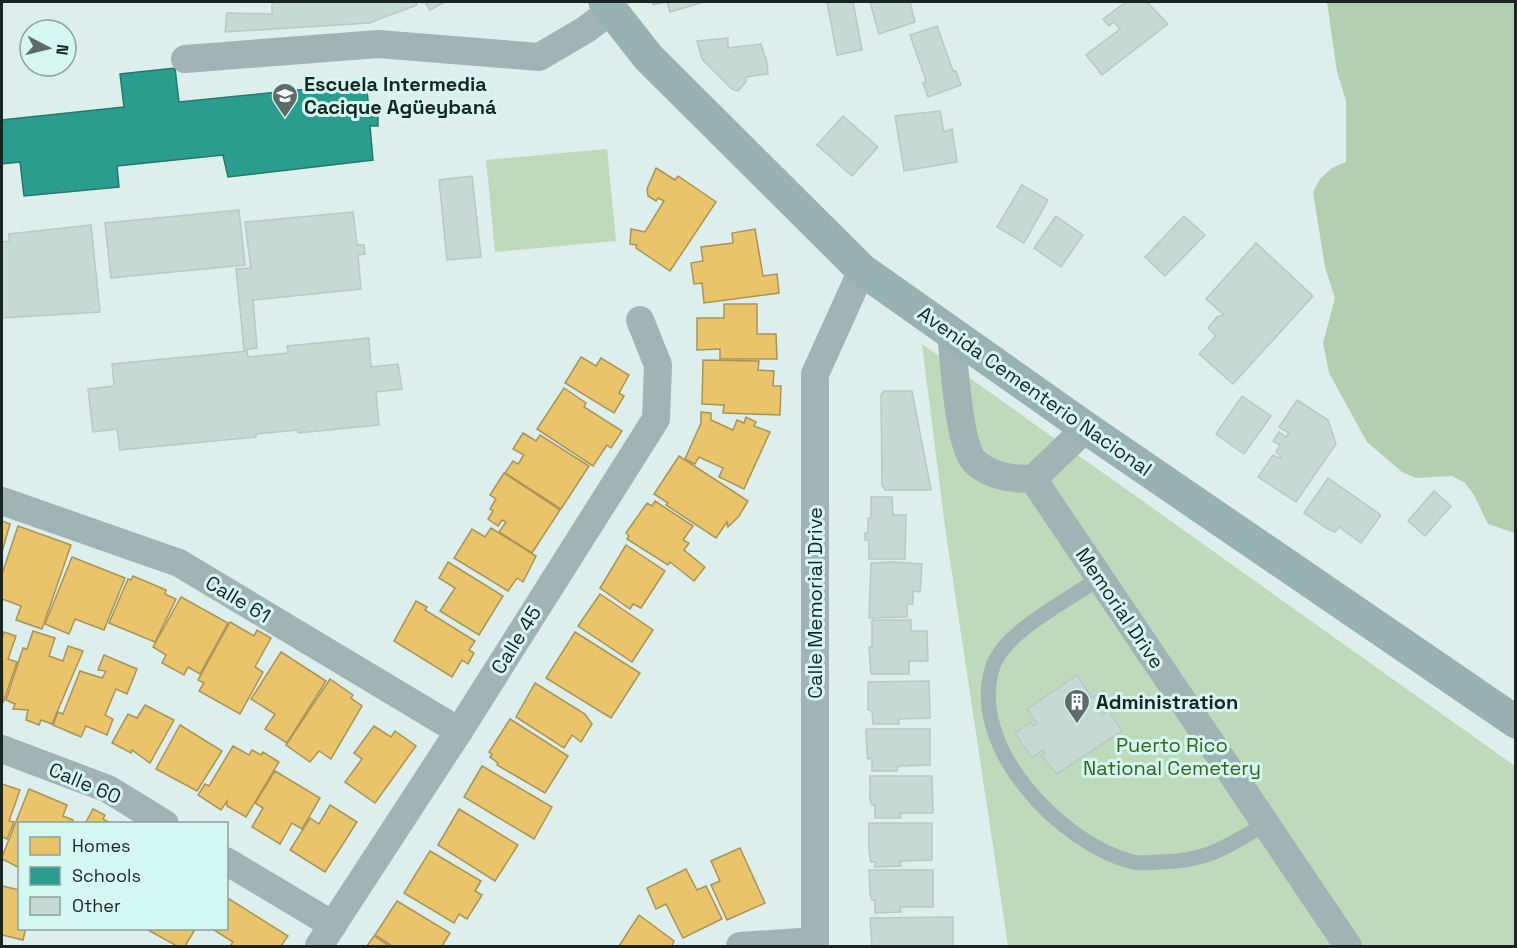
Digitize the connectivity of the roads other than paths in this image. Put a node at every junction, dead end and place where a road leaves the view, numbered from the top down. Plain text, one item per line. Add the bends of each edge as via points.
1 (609, 6) edge
2 (185, 59) dead end
3 (862, 270) junction
4 (640, 320) dead end
5 (951, 332) junction
6 (1086, 428) junction
7 (1033, 479) junction
8 (2, 501) edge
9 (1100, 578) junction
10 (1515, 722) edge
11 (459, 731) junction
12 (2, 749) edge
13 (162, 822) edge
14 (1265, 824) junction
15 (228, 862) edge
16 (326, 936) edge
17 (815, 944) edge
18 (740, 946) edge
19 (1348, 946) edge

1 - 2 street via 585,30 538,57 378,44
1 - 3 street, Avenida Cementerio Nacional via 648,57
3 - 5 street, Avenida Cementerio Nacional
3 - 17 street, Calle Memorial Drive via 815,374
4 - 11 street, Calle 45 via 658,365 656,419
5 - 6 street, Avenida Cementerio Nacional
5 - 7 street via 963,438 974,462 994,474
6 - 7 street
6 - 10 street, Avenida Cementerio Nacional
7 - 9 street, Memorial Drive
8 - 11 street, Calle 61 via 179,563
9 - 14 street, Memorial Drive
9 - 14 lane via 1014,636 993,665 987,699 994,730 1011,767 1044,809 1087,843 1135,862 1191,861 1227,847
11 - 16 street, Calle 45
12 - 13 street, Calle 60 via 108,789
14 - 19 street, Memorial Drive
15 - 16 street
17 - 18 street

